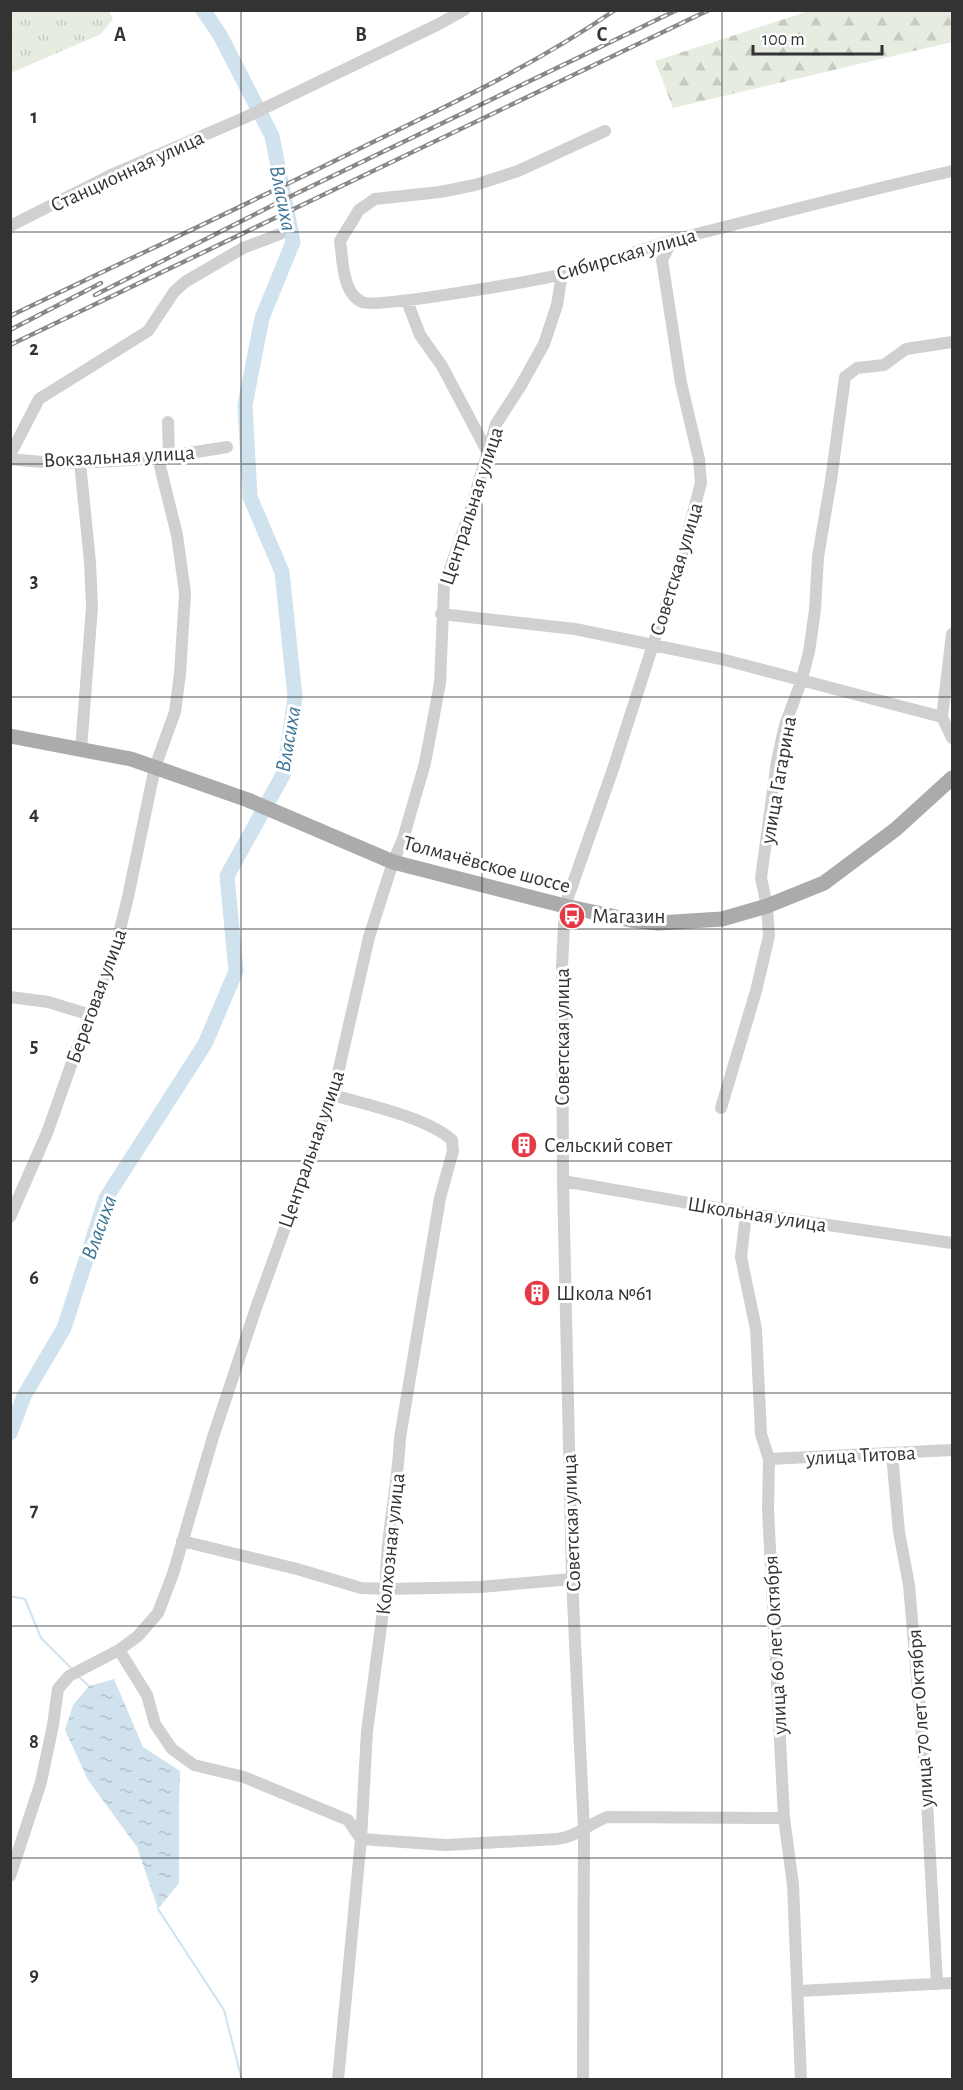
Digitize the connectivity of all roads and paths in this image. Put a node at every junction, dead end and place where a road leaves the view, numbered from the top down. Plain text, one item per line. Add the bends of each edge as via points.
1 (464, 10) edge
2 (605, 130) dead end
3 (952, 171) edge
4 (10, 226) edge
5 (280, 234) dead end
6 (675, 240) junction
7 (562, 274) junction
8 (407, 301) junction
9 (952, 342) edge
10 (168, 422) dead end
11 (227, 447) dead end
12 (488, 451) junction
13 (10, 457) edge
14 (164, 457) junction
15 (80, 463) junction
16 (441, 614) junction
17 (952, 634) edge
18 (653, 645) junction
19 (801, 682) junction
20 (942, 717) junction
21 (11, 738) edge
22 (952, 738) edge
23 (81, 749) junction
24 (155, 767) junction
25 (952, 778) edge
26 (393, 862) junction
27 (565, 906) junction
28 (767, 906) junction
29 (10, 997) edge
30 (91, 1015) junction
31 (333, 1095) junction
32 (721, 1108) dead end
33 (563, 1181) junction
34 (746, 1213) junction
35 (10, 1217) edge
36 (952, 1243) edge
37 (952, 1450) edge
38 (892, 1454) junction
39 (769, 1459) junction
40 (182, 1541) junction
41 (572, 1579) junction
42 (386, 1589) junction
43 (119, 1650) junction
44 (784, 1818) junction
45 (584, 1829) junction
46 (361, 1839) junction
47 (10, 1876) edge
48 (952, 1983) edge
49 (938, 1984) junction
50 (799, 1991) junction
51 (338, 2079) edge
52 (583, 2079) edge
53 (801, 2079) edge

1 - 4 street, Станционная улица via 244,118 111,175
2 - 8 street, Сибирская улица via 518,171 475,185 375,199 359,210 340,241 346,280 354,297 364,304
3 - 6 street, Сибирская улица
5 - 13 street via 243,249 185,282 148,331 39,399
6 - 7 street, Сибирская улица
6 - 18 street, Советская улица via 662,260 701,483
7 - 8 street, Сибирская улица
7 - 12 street, Центральная улица via 544,344 496,424
8 - 12 street via 420,335 442,366
9 - 19 street, улица Гагарина via 906,349 884,365 856,368 845,377 818,557 809,652
10 - 14 street, Береговая улица
11 - 14 street, Вокзальная улица
12 - 16 street, Центральная улица via 444,586
13 - 15 street, Вокзальная улица
14 - 15 street, Вокзальная улица
14 - 24 street, Береговая улица via 185,593 175,712
15 - 23 street via 92,607
16 - 18 street via 575,629
16 - 26 street, Центральная улица via 440,683 425,764
17 - 20 street
18 - 19 street
18 - 27 street, Советская улица
19 - 20 street
19 - 28 street, улица Гагарина via 777,761 761,878
20 - 22 street
21 - 23 main road, Толмачёвское шоссе
23 - 24 main road, Толмачёвское шоссе
24 - 26 main road, Толмачёвское шоссе via 248,800
24 - 30 street, Береговая улица via 114,952
25 - 28 main road, Толмачёвское шоссе via 896,829 824,883
26 - 27 main road, Толмачёвское шоссе
26 - 31 street, Центральная улица via 369,937
27 - 28 main road, Толмачёвское шоссе via 658,923 722,919
27 - 33 street, Советская улица
28 - 32 street, улица Гагарина via 767,947
29 - 30 street via 48,1002
30 - 35 street, Береговая улица via 47,1133
31 - 40 street, Центральная улица via 256,1308
31 - 42 street, Колхозная улица via 404,1116 442,1131 452,1140 402,1426
33 - 34 street, Школьная улица
33 - 41 street, Советская улица
34 - 36 street, Школьная улица
34 - 39 street, улица 60 лет Октября via 741,1257 756,1329 761,1434
37 - 38 street, улица Титова
38 - 39 street, улица Титова
38 - 49 street, улица 70 лет Октября via 910,1597
39 - 44 street, улица 60 лет Октября via 768,1510
40 - 42 street via 361,1588
40 - 43 street, Центральная улица via 158,1613
41 - 42 street via 480,1587
41 - 45 street, Советская улица
42 - 46 street, Колхозная улица via 367,1731
43 - 46 street via 147,1695 155,1724 172,1749 194,1765 244,1778 348,1820
43 - 47 street, Центральная улица via 69,1676 58,1689 41,1782
44 - 45 street via 608,1817
44 - 50 street, улица 60 лет Октября via 793,1885
45 - 46 street via 570,1838 446,1845
45 - 52 street, Советская улица
46 - 51 street, Колхозная улица
48 - 49 street
49 - 50 street
50 - 53 street, улица 60 лет Октября

